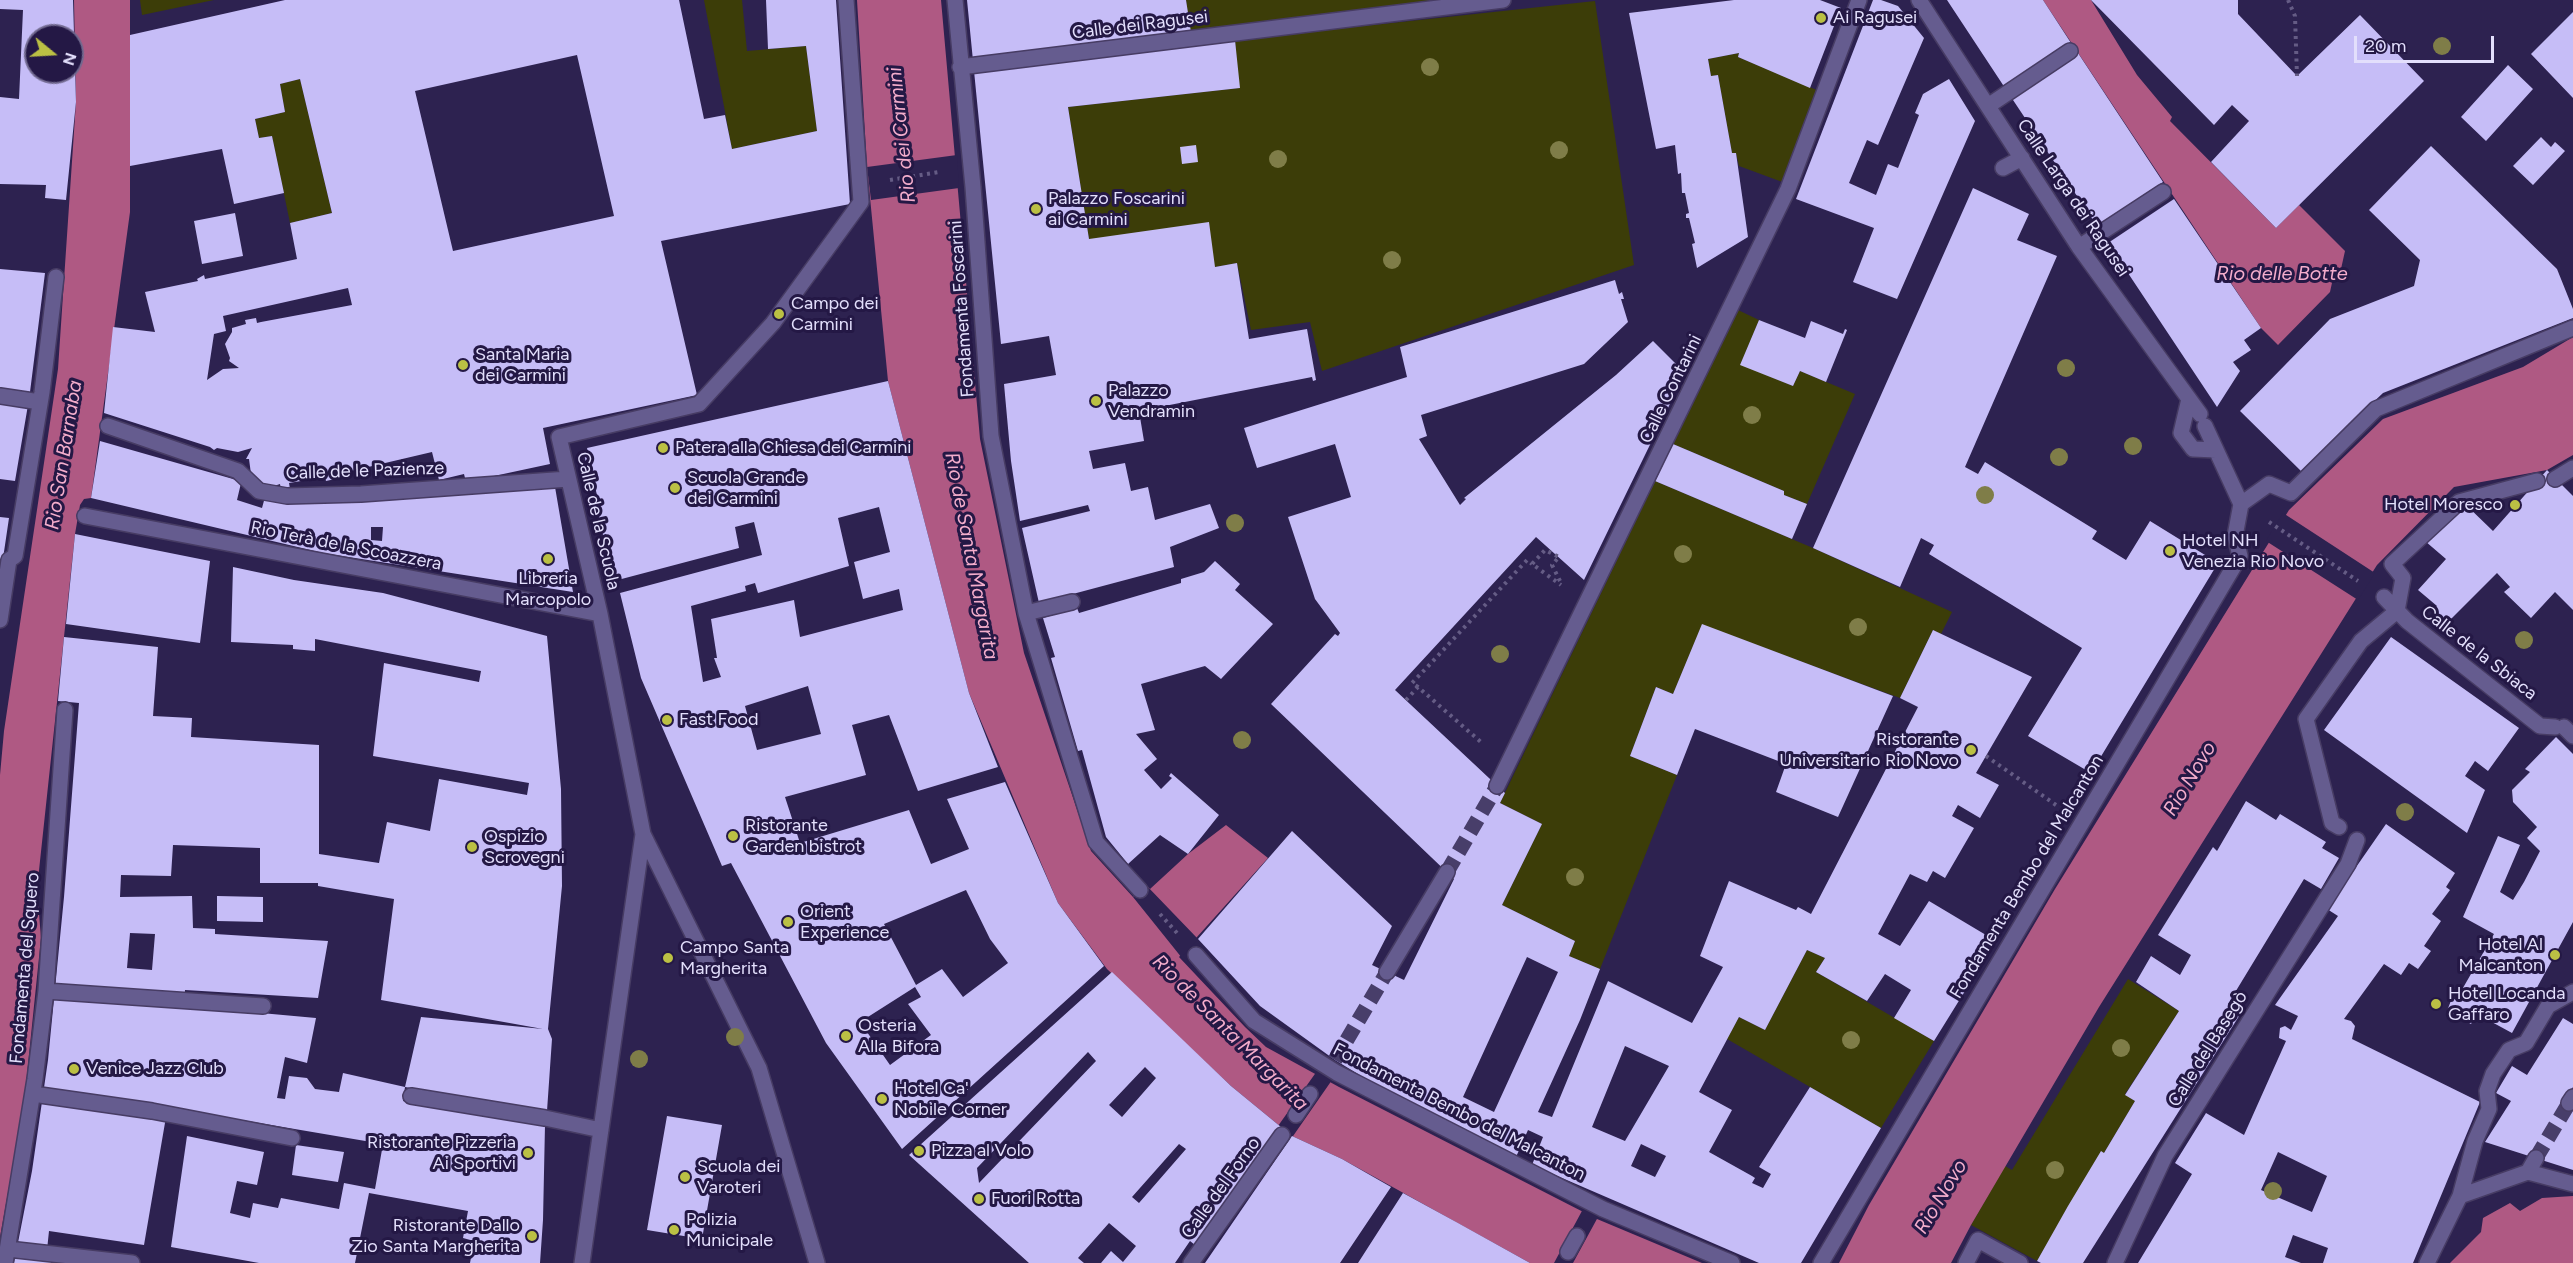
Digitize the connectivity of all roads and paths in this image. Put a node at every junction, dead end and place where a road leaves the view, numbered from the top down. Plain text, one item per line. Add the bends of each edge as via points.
1 (846, 0) edge
2 (956, 0) edge
3 (1503, 0) edge
4 (1859, 0) edge
5 (1919, 0) edge
6 (2288, 0) edge
7 (2070, 51) dead end
8 (960, 67) junction
9 (2297, 76) dead end
10 (1988, 106) junction
11 (2022, 158) junction
12 (2003, 168) dead end
13 (944, 172) dead end
14 (891, 180) dead end
15 (2163, 192) dead end
16 (2079, 247) junction
17 (56, 277) dead end
18 (2573, 328) edge
19 (0, 396) edge
20 (2189, 399) junction
21 (40, 402) junction
22 (108, 426) dead end
23 (2216, 450) junction
24 (2573, 468) edge
25 (568, 479) junction
26 (2555, 479) dead end
27 (2537, 481) dead end
28 (2241, 504) junction
29 (85, 516) dead end
30 (2302, 543) dead end
31 (1532, 564) junction
32 (1552, 565) dead end
33 (2336, 566) dead end
34 (1563, 587) dead end
35 (2384, 597) dead end
36 (1072, 602) dead end
37 (2397, 611) junction
38 (1026, 613) junction
39 (600, 614) junction
40 (0, 620) edge
41 (1418, 687) junction
42 (1406, 700) dead end
43 (65, 710) dead end
44 (2564, 730) edge
45 (1986, 756) dead end
46 (1507, 765) junction
47 (1497, 786) tunnel mouth
48 (2082, 822) junction
49 (2339, 827) dead end
50 (644, 834) junction
51 (2357, 840) dead end
52 (1447, 872) tunnel mouth
53 (1140, 890) joint
54 (1196, 955) joint
55 (1387, 972) tunnel mouth
56 (46, 991) junction
57 (2573, 992) edge
58 (263, 1006) dead end
59 (33, 1094) junction
60 (1311, 1094) dead end
61 (411, 1096) dead end
62 (1296, 1115) dead end
63 (601, 1130) junction
64 (1282, 1135) dead end
65 (292, 1138) dead end
66 (2536, 1158) tunnel mouth
67 (2528, 1172) junction
68 (2573, 1184) edge
69 (2460, 1196) junction
70 (1577, 1236) dead end
71 (1568, 1252) dead end
72 (7, 1256) edge
73 (132, 1263) edge
74 (582, 1263) edge
75 (817, 1263) edge
76 (1191, 1263) edge
77 (1732, 1263) edge
78 (1821, 1263) edge
79 (1966, 1263) edge
80 (2020, 1263) edge
81 (2115, 1263) edge
82 (2427, 1263) edge

1 - 25 street, Calle de la Scuola via 861,202 773,323 699,404 559,437
2 - 8 street, Fondamenta Foscarini
3 - 8 street, Calle dei Ragusei
4 - 46 street, Calle Contarini via 1788,189
5 - 10 street, Calle Larga dei Ragusei
6 - 9 path via 2295,16
7 - 10 street
8 - 38 street, Fondamenta Foscarini via 991,436
10 - 11 street, Calle Larga dei Ragusei
11 - 12 street
11 - 16 street, Calle Larga dei Ragusei
13 - 14 path
15 - 16 street
16 - 20 street, Calle Larga dei Ragusei
17 - 21 street
18 - 28 street via 2376,409 2291,493 2269,484
19 - 21 street
20 - 23 street, Calle Larga dei Ragusei
20 - 23 street via 2181,433 2193,449
21 - 40 street via 15,556 9,560
22 - 25 street, Calle de le Pazienze via 237,471 259,491 287,496
23 - 28 street, Calle Larga dei Ragusei
24 - 26 street
25 - 39 street, Calle de la Scuola
27 - 37 street via 2459,502 2392,564 2403,578
28 - 48 street, Fondamenta Bembo del Malcanton via 2235,536 2240,556
29 - 39 street, Rio Terà de la Scoazzera
30 - 33 path
31 - 32 path via 1545,550 1559,557
31 - 34 path
31 - 41 path via 1527,560 1433,660 1412,683
35 - 37 street, Calle de la Sbiaca
36 - 38 street
37 - 44 street, Calle de la Sbiaca via 2540,726
37 - 49 street via 2361,641 2306,719 2332,823
38 - 53 street via 1096,842
39 - 50 street
41 - 42 path
41 - 46 path
43 - 56 street, Fondamenta del Squero
45 - 48 path
46 - 47 street, Calle Contarini
48 - 78 street, Fondamenta Bembo del Malcanton
50 - 63 street
50 - 75 street via 759,1068
51 - 81 street, Calle del Basegò via 2348,864 2165,1156
52 - 55 street
53 - 54 path
54 - 77 street, Fondamenta Bembo del Malcanton via 1254,1021 1603,1209
56 - 58 street
56 - 59 street, Fondamenta del Squero
57 - 69 street via 2548,1006 2526,1043 2509,1050 2493,1074 2487,1091 2489,1109 2475,1141
59 - 65 street via 152,1111
59 - 72 street, Fondamenta del Squero
60 - 62 street
61 - 63 street
63 - 74 street
64 - 76 street, Calle del Forno
66 - 67 street
67 - 68 street
67 - 69 street
69 - 82 street
70 - 71 street
72 - 73 street
79 - 80 street via 1978,1240

